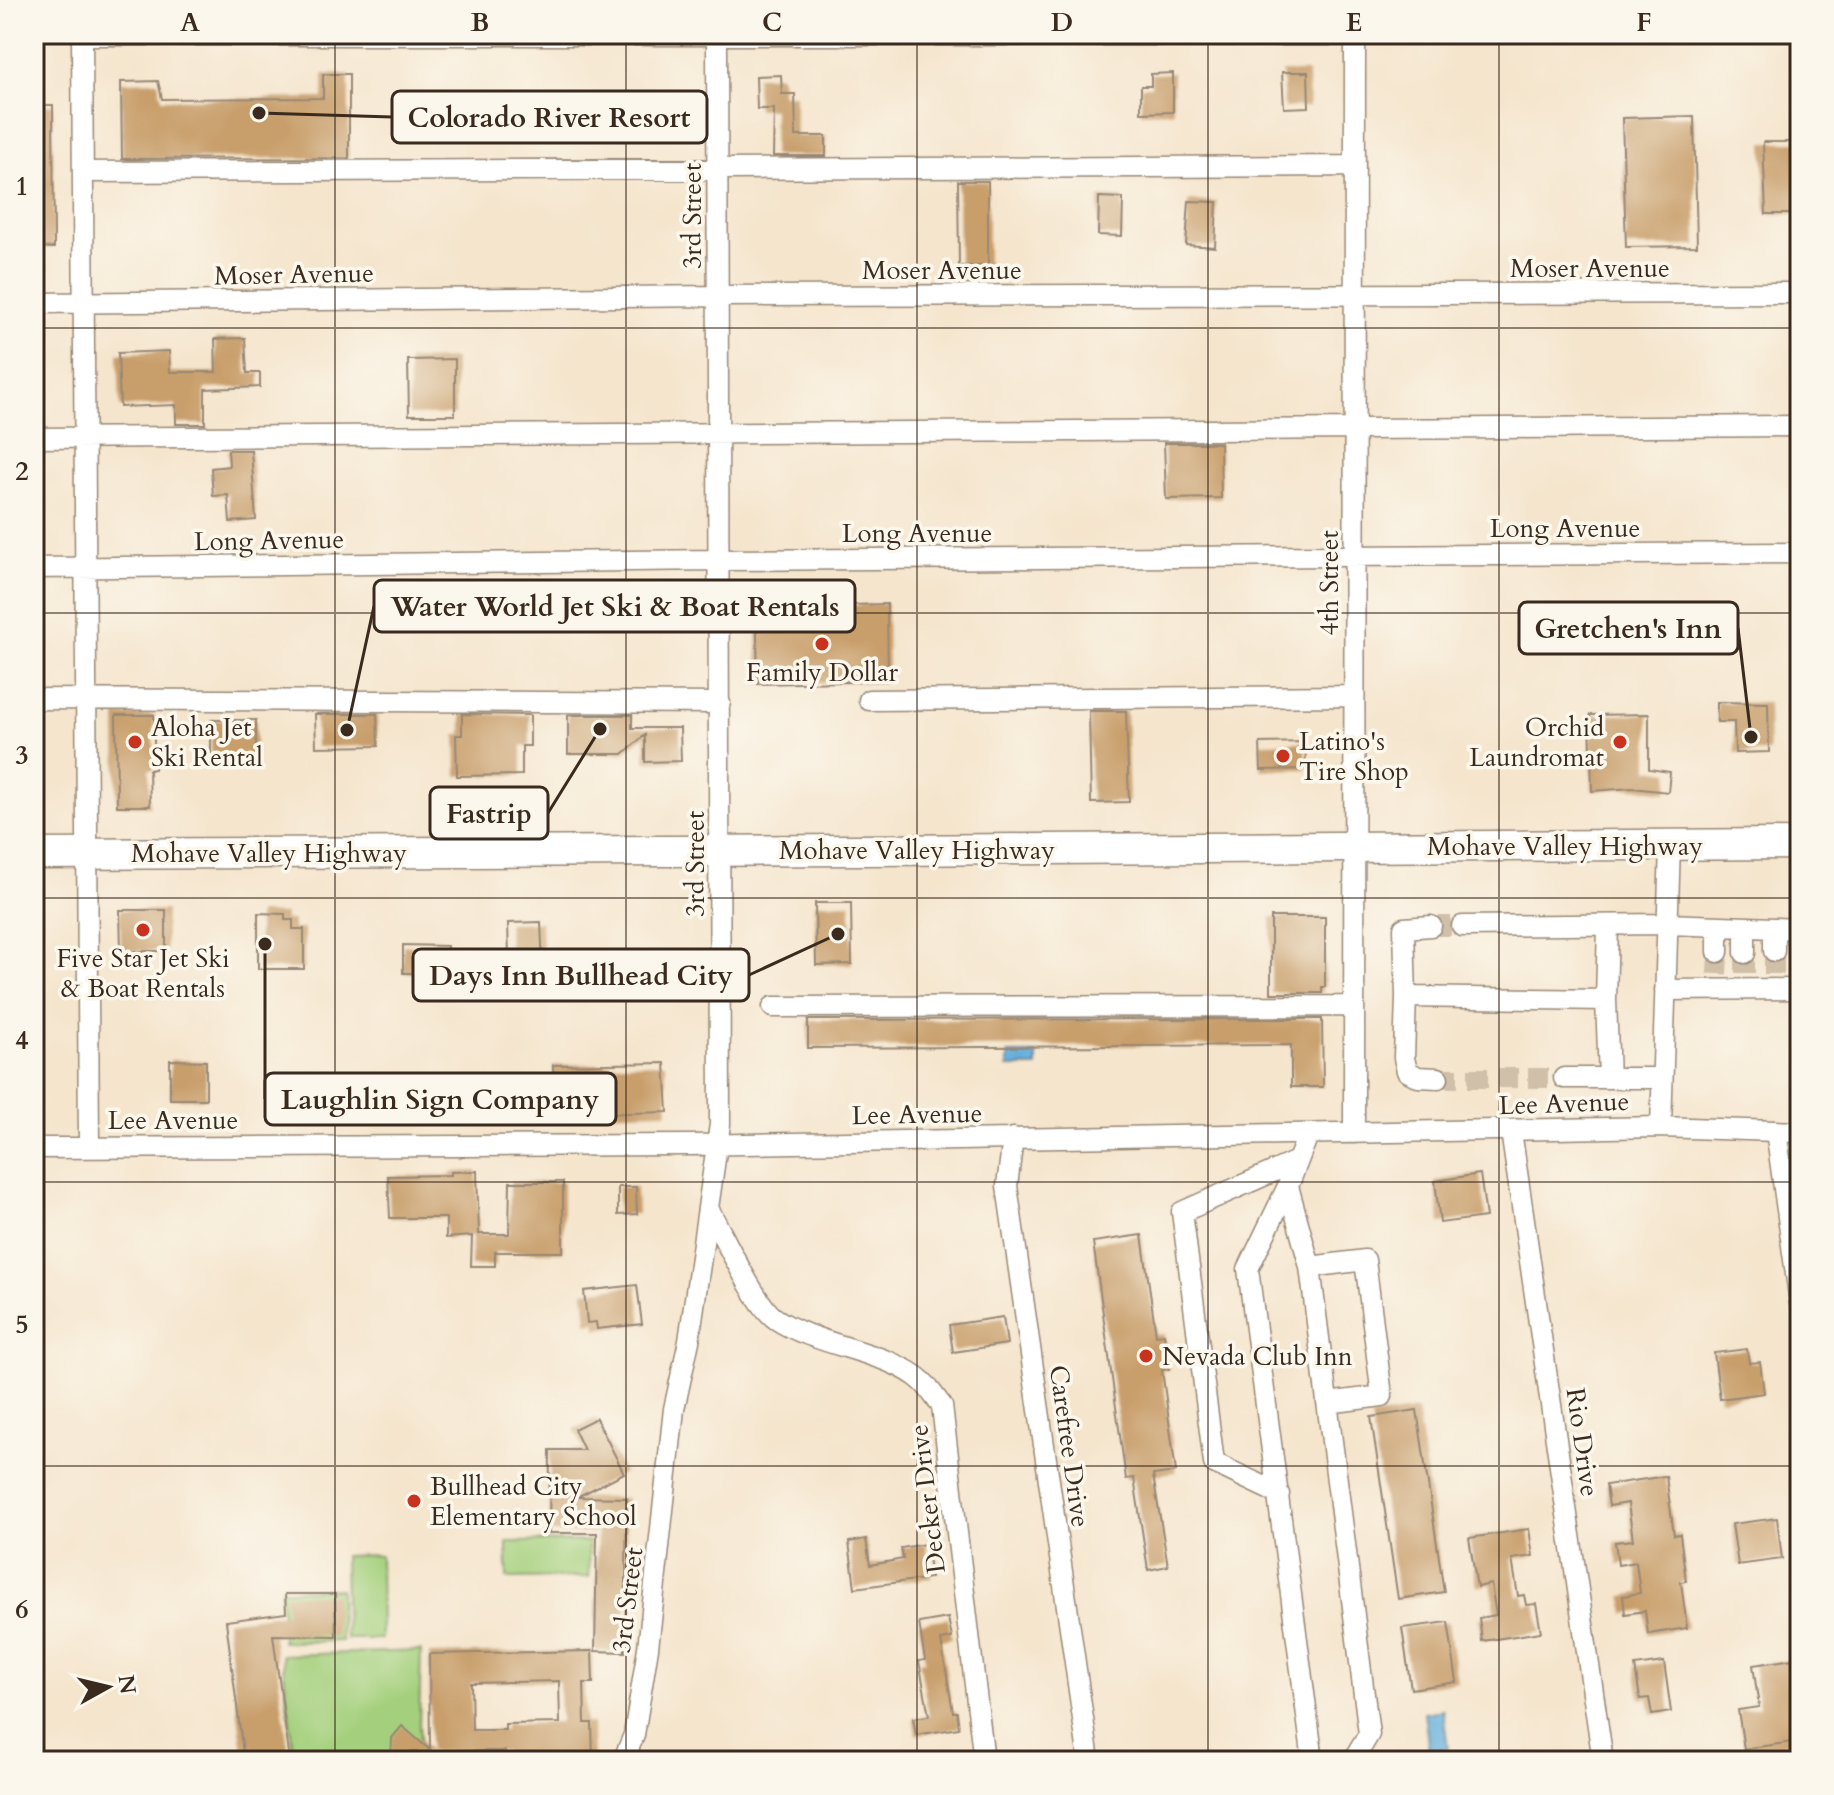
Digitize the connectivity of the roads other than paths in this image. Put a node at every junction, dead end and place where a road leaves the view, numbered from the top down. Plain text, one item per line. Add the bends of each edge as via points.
1 (717, 34) edge
2 (1355, 34) edge
3 (82, 35) edge
4 (1355, 166) junction
5 (718, 168) junction
6 (83, 172) junction
7 (1800, 293) edge
8 (1355, 295) junction
9 (718, 296) junction
10 (84, 302) junction
11 (34, 303) edge
12 (1800, 426) edge
13 (1355, 430) junction
14 (719, 434) junction
15 (85, 437) junction
16 (34, 438) edge
17 (1800, 553) edge
18 (1355, 555) junction
19 (719, 560) junction
20 (34, 568) edge
21 (86, 568) junction
22 (1354, 696) junction
23 (87, 698) junction
24 (34, 699) edge
25 (869, 700) dead end
26 (720, 703) junction
27 (1800, 844) edge
28 (1670, 845) junction
29 (1354, 848) junction
30 (720, 850) junction
31 (34, 854) edge
32 (88, 854) junction
33 (1667, 924) junction
34 (1608, 925) junction
35 (1431, 926) tunnel mouth
36 (1462, 926) tunnel mouth
37 (1718, 926) junction
38 (1745, 927) junction
39 (1774, 928) junction
40 (1800, 929) edge
41 (1774, 951) tunnel mouth
42 (1718, 952) tunnel mouth
43 (1745, 953) tunnel mouth
44 (1800, 989) edge
45 (1665, 990) junction
46 (1406, 997) junction
47 (1606, 1000) junction
48 (1354, 1006) junction
49 (773, 1007) dead end
50 (1438, 1078) tunnel mouth
51 (1564, 1078) tunnel mouth
52 (1609, 1078) junction
53 (1661, 1078) junction
54 (1661, 1127) junction
55 (1511, 1131) junction
56 (1776, 1131) junction
57 (1800, 1132) edge
58 (1354, 1133) junction
59 (1308, 1135) junction
60 (1013, 1138) junction
61 (716, 1144) junction
62 (89, 1147) junction
63 (34, 1148) edge
64 (1297, 1161) junction
65 (1288, 1186) junction
66 (709, 1210) junction
67 (1310, 1267) junction
68 (1800, 1303) edge
69 (1327, 1403) junction
70 (1279, 1494) junction
71 (623, 1761) edge
72 (984, 1761) edge
73 (1089, 1761) edge
74 (1313, 1761) edge
75 (1353, 1761) edge
76 (1603, 1761) edge

1 - 2 street
1 - 3 street
1 - 5 street, 3rd Street
2 - 4 street, 4th Street
3 - 6 street
4 - 5 street
4 - 8 street, 4th Street
5 - 6 street
5 - 9 street, 3rd Street
6 - 10 street
7 - 8 street, Moser Avenue
8 - 9 street, Moser Avenue
8 - 13 street, 4th Street
9 - 10 street, Moser Avenue
9 - 14 street, 3rd Street
10 - 11 street, Moser Avenue
10 - 15 street
12 - 13 street
13 - 14 street
13 - 18 street, 4th Street
14 - 15 street
14 - 19 street, 3rd Street
15 - 16 street
15 - 21 street
17 - 18 street, Long Avenue
18 - 19 street, Long Avenue
18 - 22 street, 4th Street
19 - 21 street, Long Avenue
19 - 26 street, 3rd Street
20 - 21 street, Long Avenue
21 - 23 street
22 - 25 street
22 - 29 street, 4th Street
23 - 24 street
23 - 26 street
23 - 32 street
26 - 30 street, 3rd Street
27 - 28 highway, Mohave Valley Highway
28 - 29 highway, Mohave Valley Highway
28 - 33 street
29 - 30 highway, Mohave Valley Highway
29 - 48 street, 4th Street
30 - 32 highway, Mohave Valley Highway
30 - 61 street, 3rd Street
31 - 32 highway, Mohave Valley Highway
32 - 62 street
33 - 34 street
33 - 37 street
33 - 45 street
34 - 36 street
34 - 47 street
35 - 46 street via 1404,928
37 - 38 street
37 - 42 street
38 - 39 street
38 - 43 street
39 - 40 street
39 - 41 street
44 - 45 street via 1774,982 1717,982
45 - 53 street
46 - 47 street
46 - 50 street via 1407,1071
47 - 52 street
48 - 49 street
48 - 58 street, 4th Street
51 - 52 street
52 - 53 street
53 - 54 street
54 - 55 street, Lee Avenue
54 - 56 street, Lee Avenue
55 - 58 street, Lee Avenue
55 - 76 street, Rio Drive
56 - 57 street, Lee Avenue
56 - 68 street
58 - 59 street, Lee Avenue
59 - 60 street, Lee Avenue
59 - 64 street
60 - 61 street, Lee Avenue
60 - 73 street, Carefree Drive via 1007,1186
61 - 62 street, Lee Avenue
61 - 66 street, 3rd Street
62 - 63 street, Lee Avenue
64 - 65 street
64 - 70 street via 1182,1212 1214,1463
65 - 67 street
65 - 70 street via 1248,1269
66 - 71 street, 3rd Street via 674,1409 648,1648 634,1735
66 - 72 street, Decker Drive via 762,1306 776,1319 910,1372 942,1406
67 - 69 street
67 - 69 street via 1365,1260 1367,1275 1382,1396
69 - 75 street via 1369,1734
70 - 74 street

